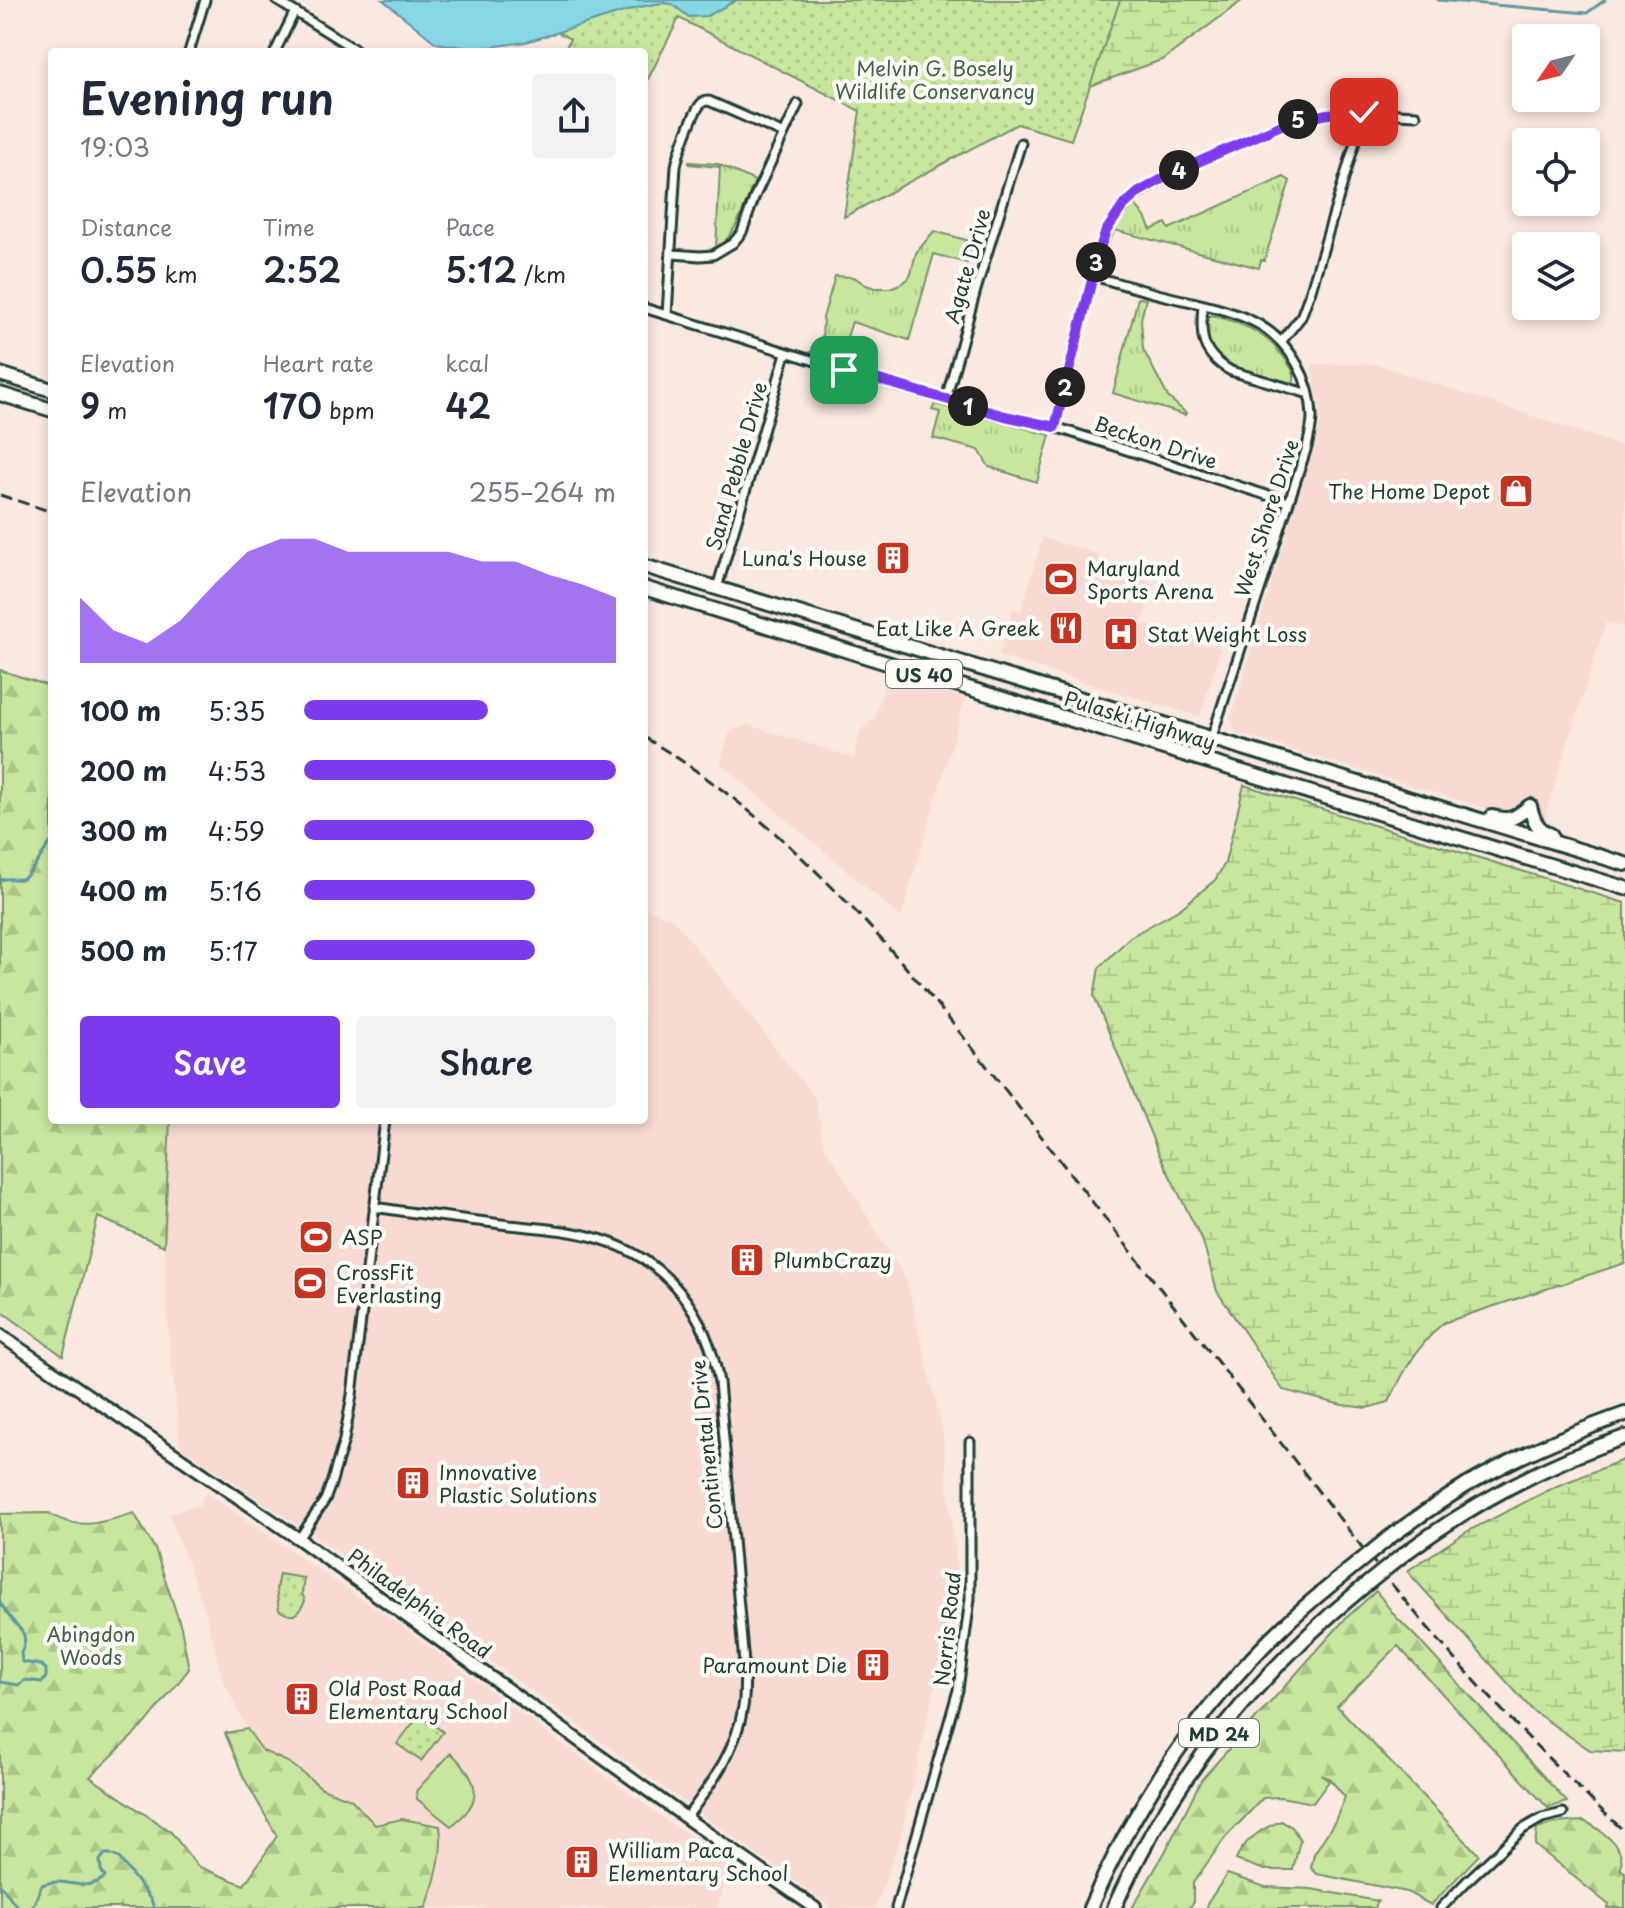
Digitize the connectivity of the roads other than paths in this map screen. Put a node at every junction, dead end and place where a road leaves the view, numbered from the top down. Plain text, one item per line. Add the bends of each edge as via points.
1 (205, 0) edge
2 (276, 0) edge
3 (294, 13) junction
4 (190, 48) edge
5 (277, 48) edge
6 (344, 48) edge
7 (798, 104) dead end
8 (1364, 112) junction
9 (1416, 115) dead end
10 (784, 134) junction
11 (1021, 143) dead end
12 (672, 254) junction
13 (1093, 276) junction
14 (1203, 305) junction
15 (648, 309) edge
16 (667, 315) junction
17 (1281, 342) junction
18 (786, 353) junction
19 (0, 374) edge
20 (48, 389) edge
21 (0, 394) edge
22 (1309, 394) junction
23 (946, 399) junction
24 (48, 409) edge
25 (1055, 427) junction
26 (1288, 502) junction
27 (648, 567) edge
28 (717, 588) junction
29 (648, 589) edge
30 (1211, 739) junction
31 (1204, 761) junction
32 (1447, 810) junction
33 (1625, 864) edge
34 (1625, 888) edge
35 (384, 1124) edge
36 (374, 1207) junction
37 (0, 1335) edge
38 (1625, 1414) edge
39 (1625, 1437) edge
40 (970, 1442) dead end
41 (299, 1539) junction
42 (1563, 1813) dead end
43 (686, 1818) junction
44 (815, 1908) edge
45 (896, 1908) edge
46 (1090, 1908) edge
47 (1114, 1908) edge
48 (1441, 1908) edge

1 - 4 street
2 - 3 street
3 - 5 street
3 - 6 street
7 - 10 street
8 - 9 street
8 - 13 street via 1286,123 1154,182 1114,218
8 - 17 street via 1311,290 1301,317
10 - 12 street via 733,243 713,255
10 - 12 street via 709,101 702,103 678,156
11 - 23 street, Agate Drive
12 - 16 street
13 - 14 street, West Shore Drive
13 - 25 street
14 - 17 street, West Shore Drive via 1251,321
14 - 22 street via 1203,339 1219,365
15 - 16 street, Beckon Drive
16 - 18 street, Beckon Drive
17 - 22 street, West Shore Drive
18 - 23 street, Beckon Drive
18 - 28 street, Sand Pebble Drive
19 - 20 highway
21 - 24 highway
22 - 26 street, West Shore Drive via 1311,429
23 - 25 street, Beckon Drive
25 - 26 street, Beckon Drive
26 - 30 street, West Shore Drive
27 - 28 highway, Pulaski Highway / US 40
28 - 30 highway, Pulaski Highway / US 40
29 - 31 highway, Pulaski Highway / US 40
30 - 31 street, West Shore Drive
30 - 32 highway, Pulaski Highway / US 40
31 - 34 highway, Pulaski Highway / US 40
32 - 33 highway, Pulaski Highway / US 40
32 - 33 highway via 1457,806 1504,820 1530,806 1545,833 1611,853
35 - 36 street
36 - 41 street via 344,1440 325,1500
36 - 43 street, Continental Drive via 601,1239 662,1273 702,1326 719,1382 745,1675 743,1706 729,1751
37 - 41 main road, Philadelphia Road
38 - 46 highway, MD 24, bridge via 1506,1464 1445,1500 1390,1537 1280,1629 1200,1721 1161,1776
39 - 47 highway, MD 24, bridge via 1541,1472 1451,1521 1315,1627 1224,1727 1168,1806
40 - 45 street, Norris Road via 970,1588 963,1659
41 - 43 main road, Philadelphia Road
42 - 48 street via 1523,1829
43 - 44 main road, Philadelphia Road

